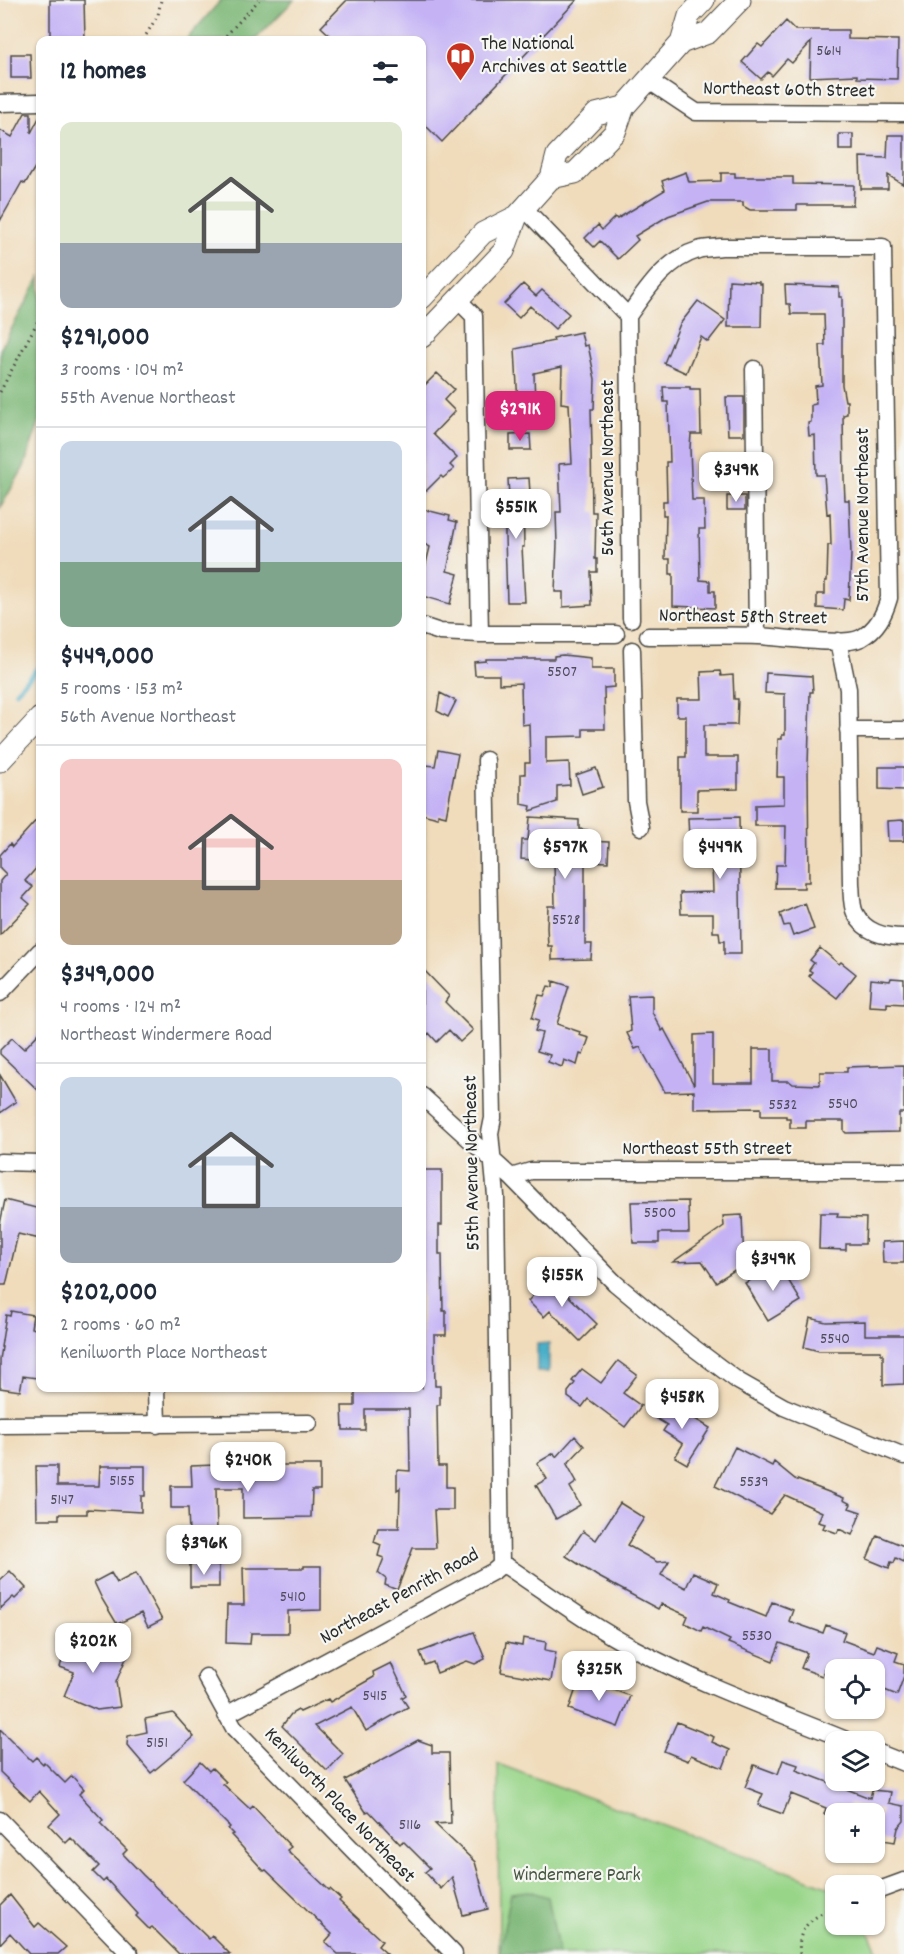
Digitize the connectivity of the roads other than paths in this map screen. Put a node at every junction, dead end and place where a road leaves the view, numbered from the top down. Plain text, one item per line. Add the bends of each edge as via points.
1 (704, 0) edge
2 (740, 0) edge
3 (681, 43) junction
4 (648, 80) junction
5 (36, 102) edge
6 (0, 103) edge
7 (904, 113) edge
8 (521, 212) junction
9 (426, 294) edge
10 (457, 300) junction
11 (628, 316) junction
12 (426, 332) edge
13 (754, 369) dead end
14 (632, 619) junction
15 (426, 627) edge
16 (480, 634) junction
17 (616, 634) junction
18 (648, 636) junction
19 (757, 636) junction
20 (838, 641) junction
21 (632, 650) junction
22 (36, 730) edge
23 (848, 730) junction
24 (904, 730) edge
25 (486, 760) dead end
26 (0, 761) edge
27 (642, 827) dead end
28 (904, 937) edge
29 (36, 955) edge
30 (0, 993) edge
31 (426, 1100) edge
32 (492, 1161) junction
33 (0, 1162) edge
34 (36, 1163) edge
35 (904, 1171) edge
36 (511, 1178) junction
37 (156, 1392) edge
38 (309, 1423) dead end
39 (0, 1425) edge
40 (157, 1425) junction
41 (904, 1456) edge
42 (501, 1565) junction
43 (206, 1677) dead end
44 (226, 1715) junction
45 (825, 1732) edge
46 (885, 1755) edge
47 (904, 1763) edge
48 (0, 1820) edge
49 (904, 1881) edge
50 (885, 1888) edge
51 (130, 1954) edge
52 (453, 1954) edge

1 - 3 main road via 689,16
2 - 3 main road via 708,33
3 - 4 main road
4 - 7 street, Northeast 60th Street via 696,112
4 - 8 main road via 624,106 596,114 557,155 551,178
5 - 6 street
8 - 9 main road via 483,233
8 - 10 main road via 504,251
8 - 11 street
10 - 12 main road
10 - 16 street via 474,316
11 - 14 street, 56th Avenue Northeast
11 - 20 street, 57th Avenue Northeast via 673,262 698,250 721,246 884,247 889,598 884,616 872,630 859,639
13 - 19 street
14 - 17 street via 620,624
14 - 18 street via 642,623
15 - 16 street
16 - 17 street
17 - 21 street via 620,644
18 - 19 street, Northeast 58th Street
18 - 21 street via 644,645
19 - 20 street, Northeast 58th Street
20 - 23 street via 848,689
21 - 27 street via 636,801
22 - 26 main road
23 - 24 street
23 - 28 street via 854,912 867,928 884,937
25 - 32 street, 55th Avenue Northeast
29 - 30 street
31 - 32 street
32 - 36 street
32 - 42 street, 55th Avenue Northeast via 496,1196
33 - 34 street
35 - 36 street, Northeast 55th Street via 531,1170
36 - 41 street via 615,1283 738,1381 784,1407
37 - 40 street
38 - 40 street
39 - 40 street
42 - 44 street, Northeast Penrith Road
42 - 45 street, Northeast Penrith Road via 634,1649 691,1677
43 - 44 street, Kenilworth Place Northeast
44 - 52 street, Kenilworth Place Northeast via 234,1728
46 - 47 street
48 - 51 street
49 - 50 street

